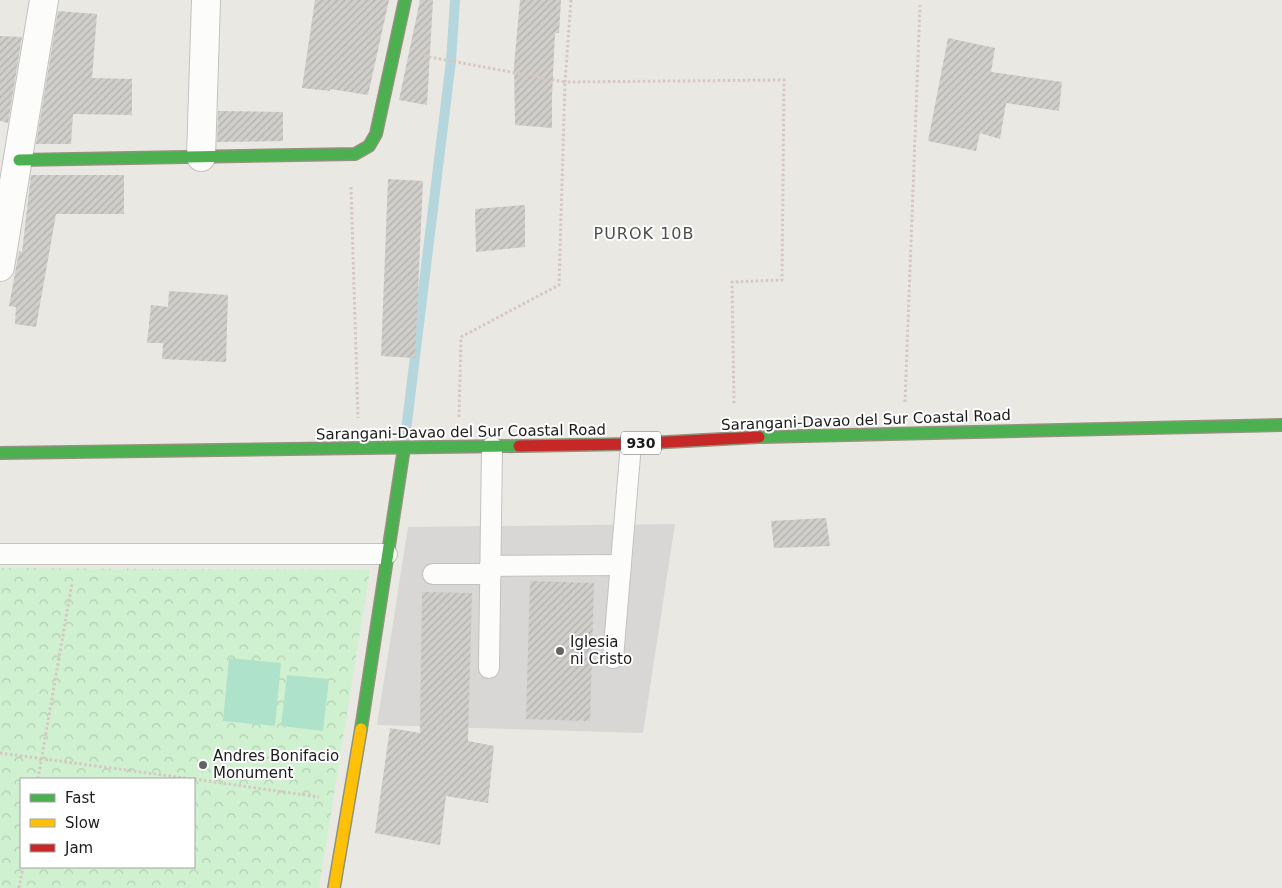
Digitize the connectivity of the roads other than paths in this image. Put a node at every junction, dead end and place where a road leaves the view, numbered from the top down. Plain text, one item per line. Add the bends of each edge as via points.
1 (44, 0) edge
2 (206, 0) edge
3 (405, 0) edge
4 (201, 157) junction
5 (19, 160) junction
6 (0, 267) edge
7 (1282, 426) edge
8 (631, 444) junction
9 (492, 447) junction
10 (404, 448) junction
11 (0, 453) edge
12 (0, 554) edge
13 (387, 554) junction
14 (621, 565) junction
15 (490, 570) junction
16 (433, 574) dead end
17 (613, 658) dead end
18 (489, 668) dead end
19 (334, 888) edge

1 - 5 street
2 - 4 street
3 - 4 main road via 373,143 369,148 350,156
4 - 5 main road
5 - 6 street
7 - 8 main road, Sarangani-Davao del Sur Coastal Road / 930 via 734,438
8 - 9 main road, Sarangani-Davao del Sur Coastal Road / 930
8 - 14 lane
9 - 10 main road, Sarangani-Davao del Sur Coastal Road / 930
9 - 15 lane
10 - 11 main road, Sarangani-Davao del Sur Coastal Road / 930
10 - 13 main road
12 - 13 lane
13 - 19 main road
14 - 15 lane
14 - 17 lane
15 - 16 lane
15 - 18 lane

